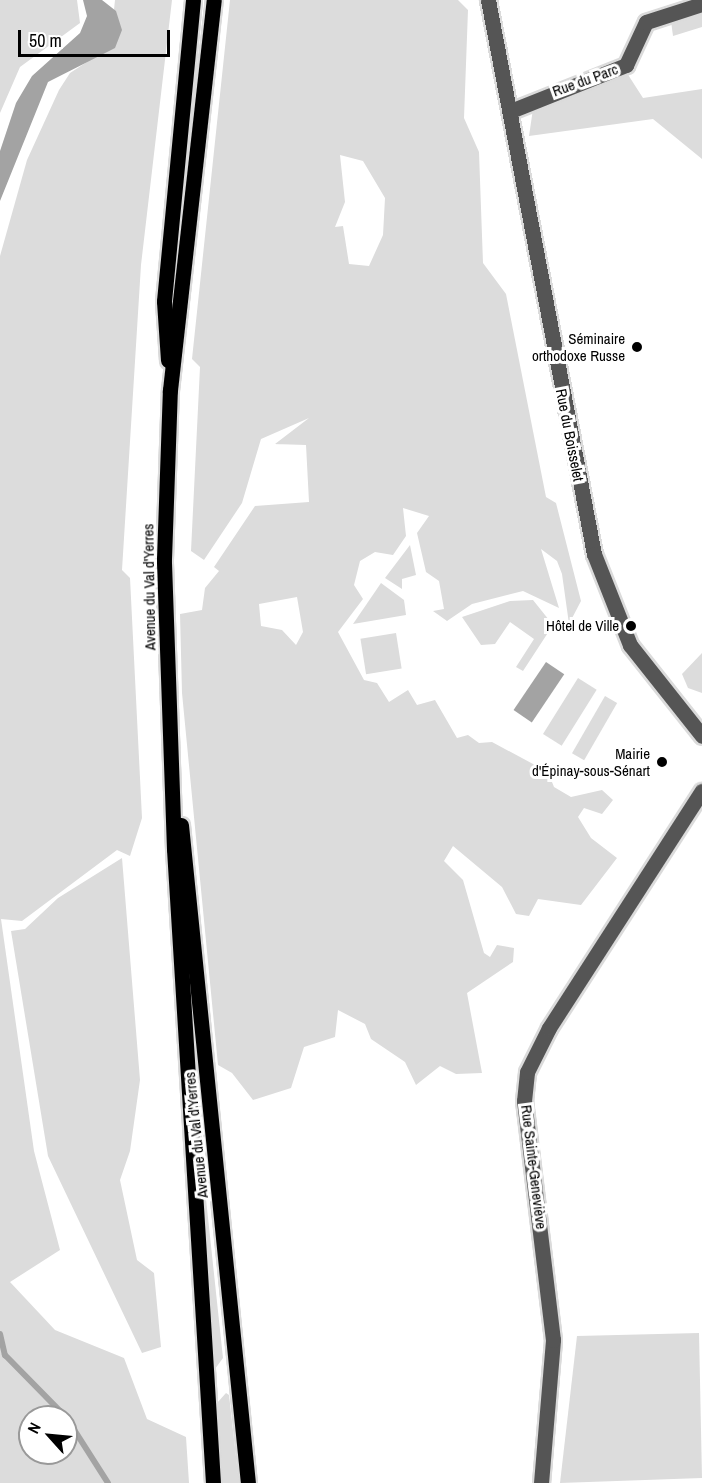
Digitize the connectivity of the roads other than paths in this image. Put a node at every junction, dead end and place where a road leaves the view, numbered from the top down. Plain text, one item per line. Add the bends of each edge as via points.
1 (193, 0) edge
2 (214, 0) edge
3 (488, 0) edge
4 (702, 4) edge
5 (513, 110) junction
6 (170, 390) junction
7 (702, 736) edge
8 (174, 784) junction
9 (702, 791) edge
10 (213, 1483) edge
11 (248, 1483) edge
12 (541, 1483) edge

1 - 6 main road, Avenue du Val d'Yerres via 164,301
2 - 6 main road, Avenue du Val d'Yerres
3 - 5 street, Rue du Boisselet
4 - 5 street, Rue du Parc via 646,22 626,65
5 - 7 street, Rue du Boisselet via 518,175 594,554 630,645
6 - 8 main road, Avenue du Val d'Yerres via 164,559
8 - 10 main road, Avenue du Val d'Yerres
8 - 11 main road, Avenue du Val d'Yerres via 187,867
9 - 12 street, Rue Sainte-Geneviève via 549,1028 527,1072 524,1101 553,1340

